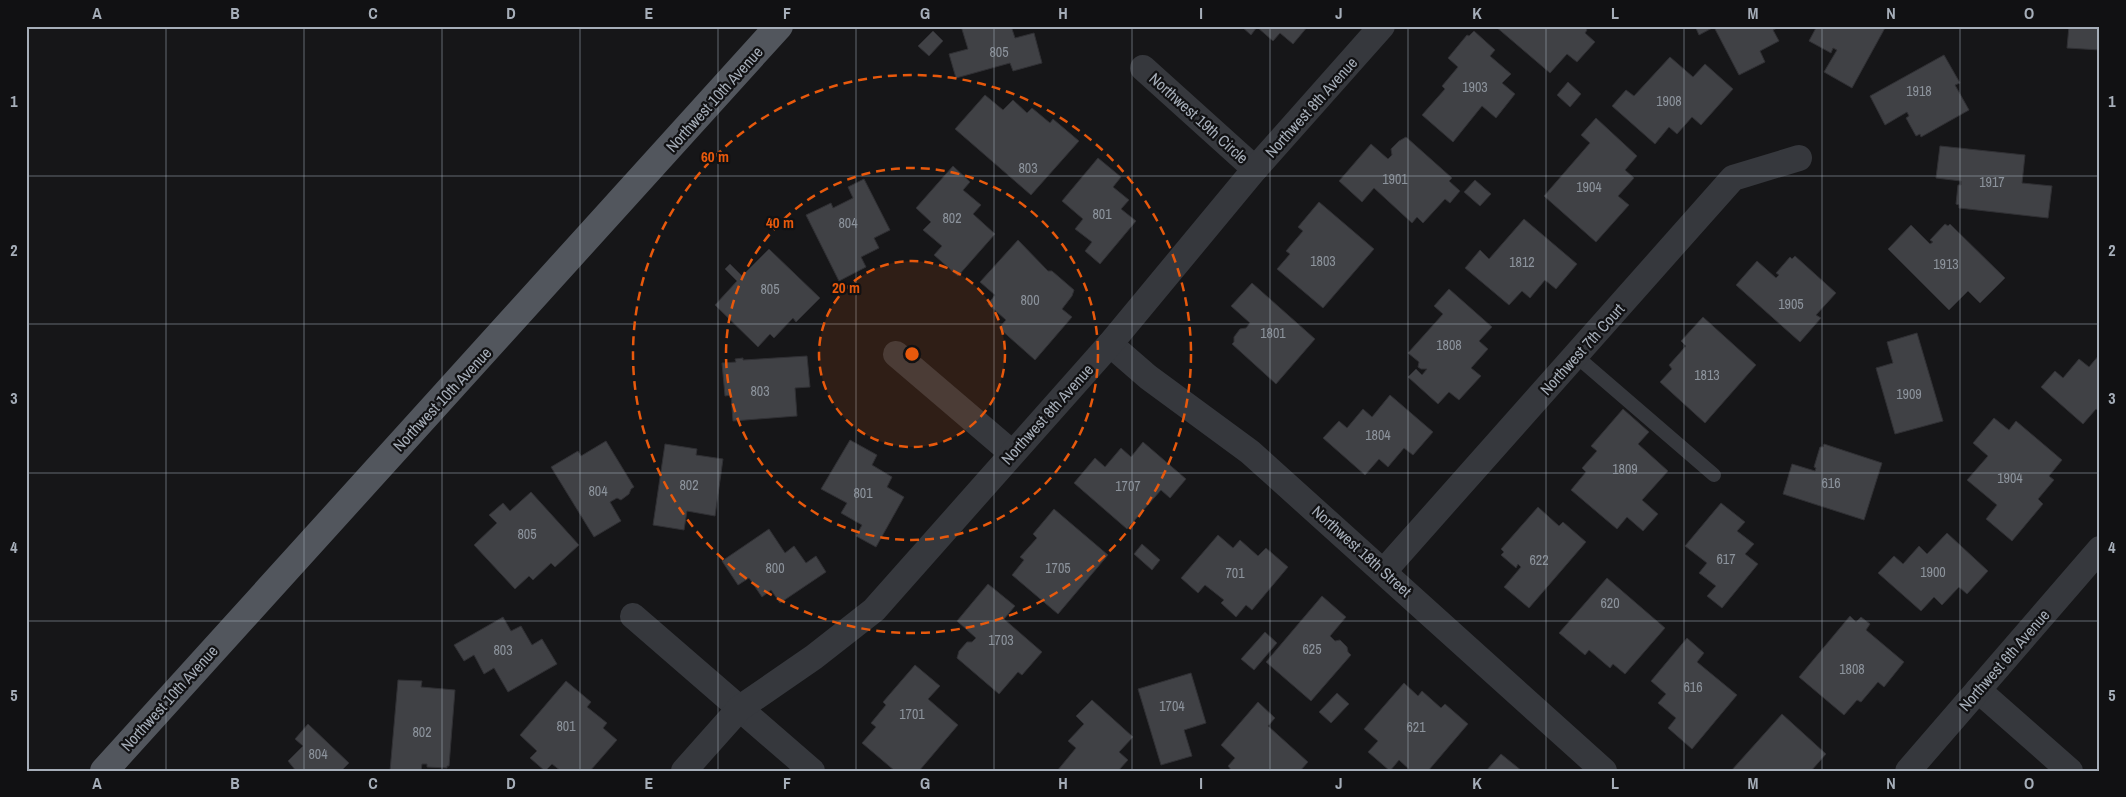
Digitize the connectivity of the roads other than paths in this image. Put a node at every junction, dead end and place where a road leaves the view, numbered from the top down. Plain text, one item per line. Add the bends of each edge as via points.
1 (779, 26) edge
2 (1382, 26) edge
3 (1143, 68) dead end
4 (1799, 158) dead end
5 (1256, 169) junction
6 (1110, 344) junction
7 (896, 354) dead end
8 (1576, 356) junction
9 (1012, 453) junction
10 (1714, 475) dead end
11 (2100, 549) edge
12 (1384, 571) junction
13 (633, 616) dead end
14 (1978, 690) junction
15 (740, 708) junction
16 (104, 771) edge
17 (684, 771) edge
18 (812, 771) edge
19 (1604, 771) edge
20 (1908, 771) edge
21 (2070, 771) edge

1 - 16 main road, Northwest 10th Avenue
2 - 5 street, Northwest 8th Avenue
3 - 5 street, Northwest 19th Circle
4 - 8 street, Northwest 7th Court via 1734,178
5 - 6 street, Northwest 8th Avenue
6 - 9 street, Northwest 8th Avenue
6 - 12 street, Northwest 18th Street via 1148,377 1250,452
7 - 9 street
8 - 10 lane
8 - 12 street, Northwest 7th Court
9 - 15 street, Northwest 8th Avenue via 874,610 814,657
11 - 14 street, Northwest 6th Avenue
12 - 19 street, Northwest 18th Street
13 - 15 street
14 - 20 street, Northwest 6th Avenue
14 - 21 street
15 - 17 street, Northwest 8th Avenue
15 - 18 street

